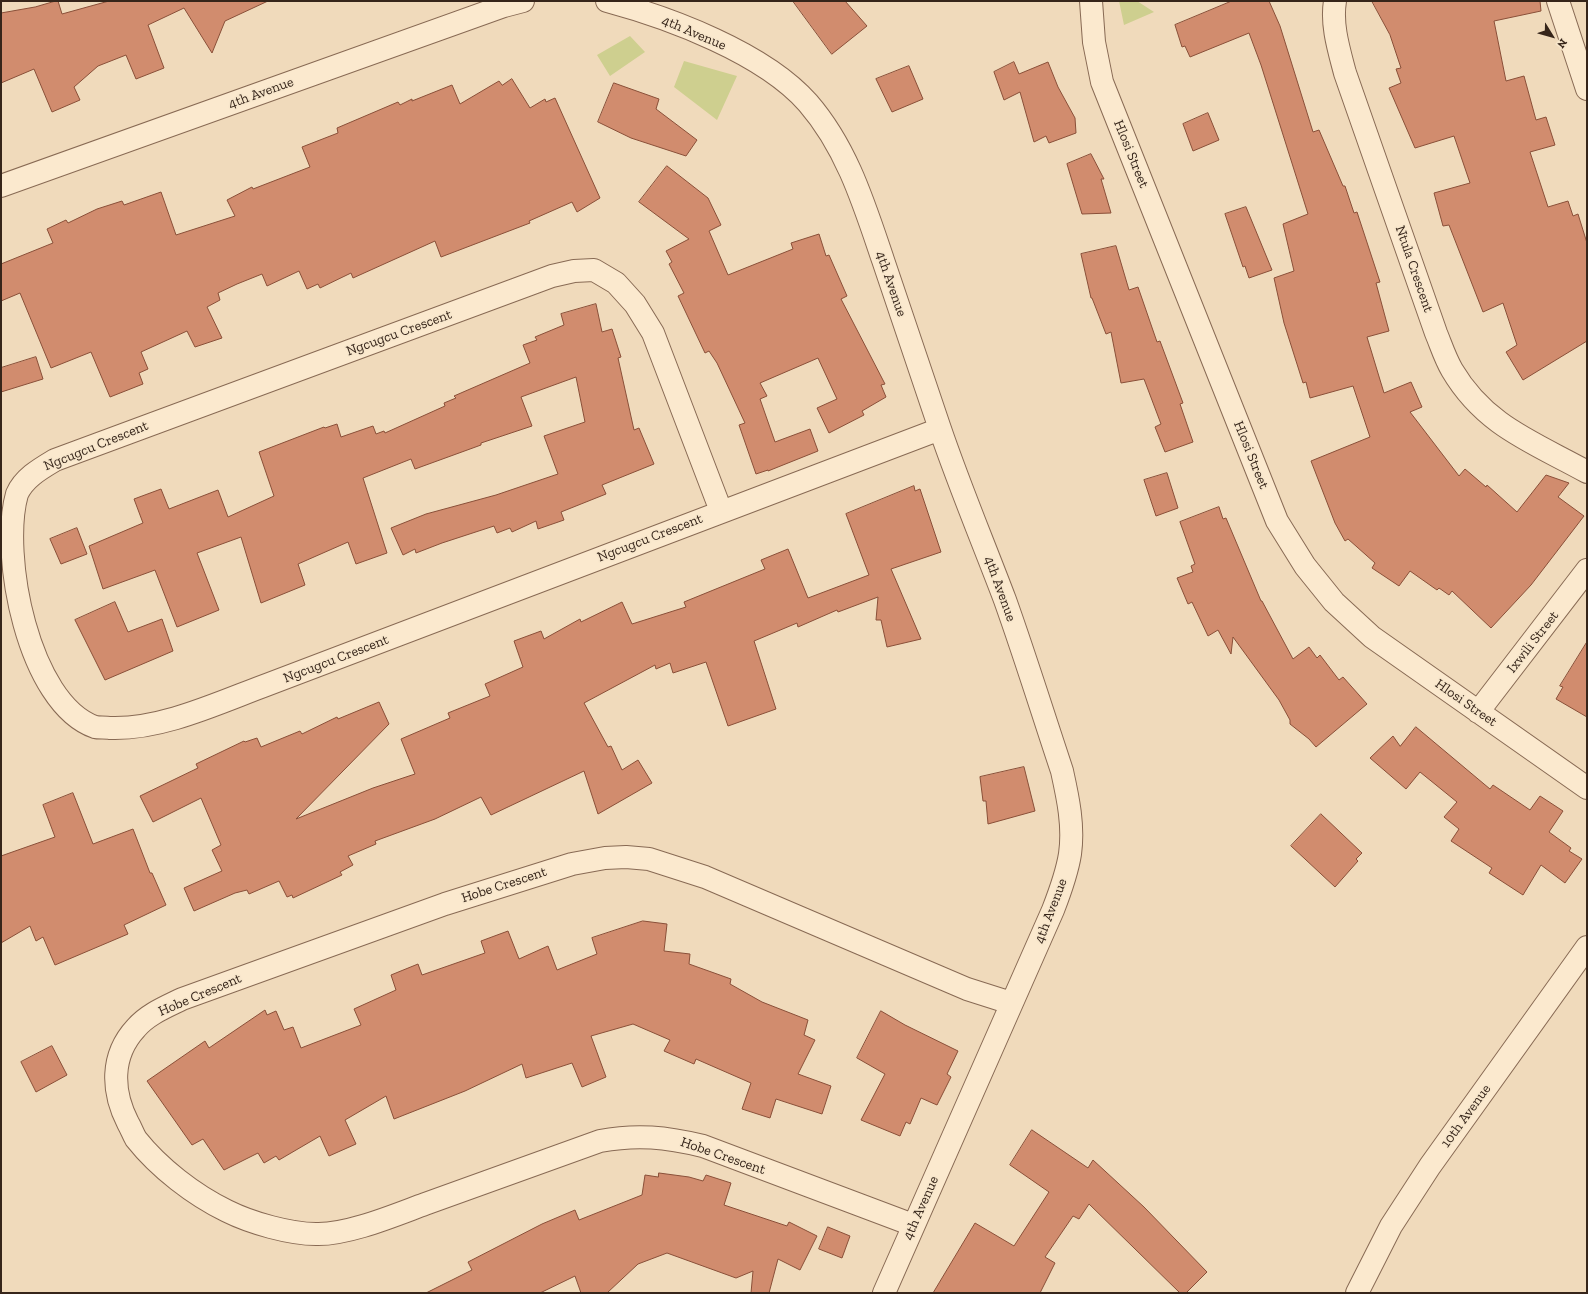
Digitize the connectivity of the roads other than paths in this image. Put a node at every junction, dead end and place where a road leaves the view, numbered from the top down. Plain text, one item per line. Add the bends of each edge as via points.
1 (522, 1) edge
2 (607, 1) edge
3 (1091, 1) edge
4 (1335, 1) edge
5 (1558, 1) edge
6 (1587, 89) edge
7 (1, 186) edge
8 (940, 429) junction
9 (1587, 472) edge
10 (721, 511) junction
11 (1587, 570) edge
12 (1478, 712) junction
13 (1587, 788) edge
14 (1587, 947) edge
15 (1011, 1003) junction
16 (913, 1226) junction
17 (884, 1293) edge
18 (1357, 1293) edge

1 - 7 street, 4th Avenue
2 - 8 street, 4th Avenue via 675,23 762,65 790,85 825,124 839,145 861,195
3 - 12 street, Hlosi Street via 1094,42 1102,82 1277,521 1305,566 1334,602 1372,637
4 - 9 street, Ntula Crescent via 1336,36 1345,72 1436,333 1451,369 1470,396 1494,420
5 - 6 street
8 - 10 street, Ngcugcu Crescent
8 - 15 street, 4th Avenue via 1005,602 1060,763 1071,825 1070,853 1064,880
10 - 10 street, Ngcugcu Crescent via 653,333 635,304 616,283 594,270 588,270 552,276 54,460 28,478 17,493 7,533 7,556 19,621 48,684 73,713 95,727 130,729 161,723 269,684
11 - 12 street, Ixwili Street
12 - 13 street, Hlosi Street
14 - 18 street, 10th Avenue via 1430,1166 1391,1226
15 - 16 street, 4th Avenue
15 - 16 street, Hobe Crescent via 966,989 705,877 649,859 605,858 572,864 445,904 182,999 147,1017 127,1039 118,1060 116,1088 121,1109 135,1138 156,1159 202,1196 228,1212 296,1233 319,1234 344,1230 388,1217 600,1141 626,1136 675,1139 702,1146
16 - 17 street, 4th Avenue

